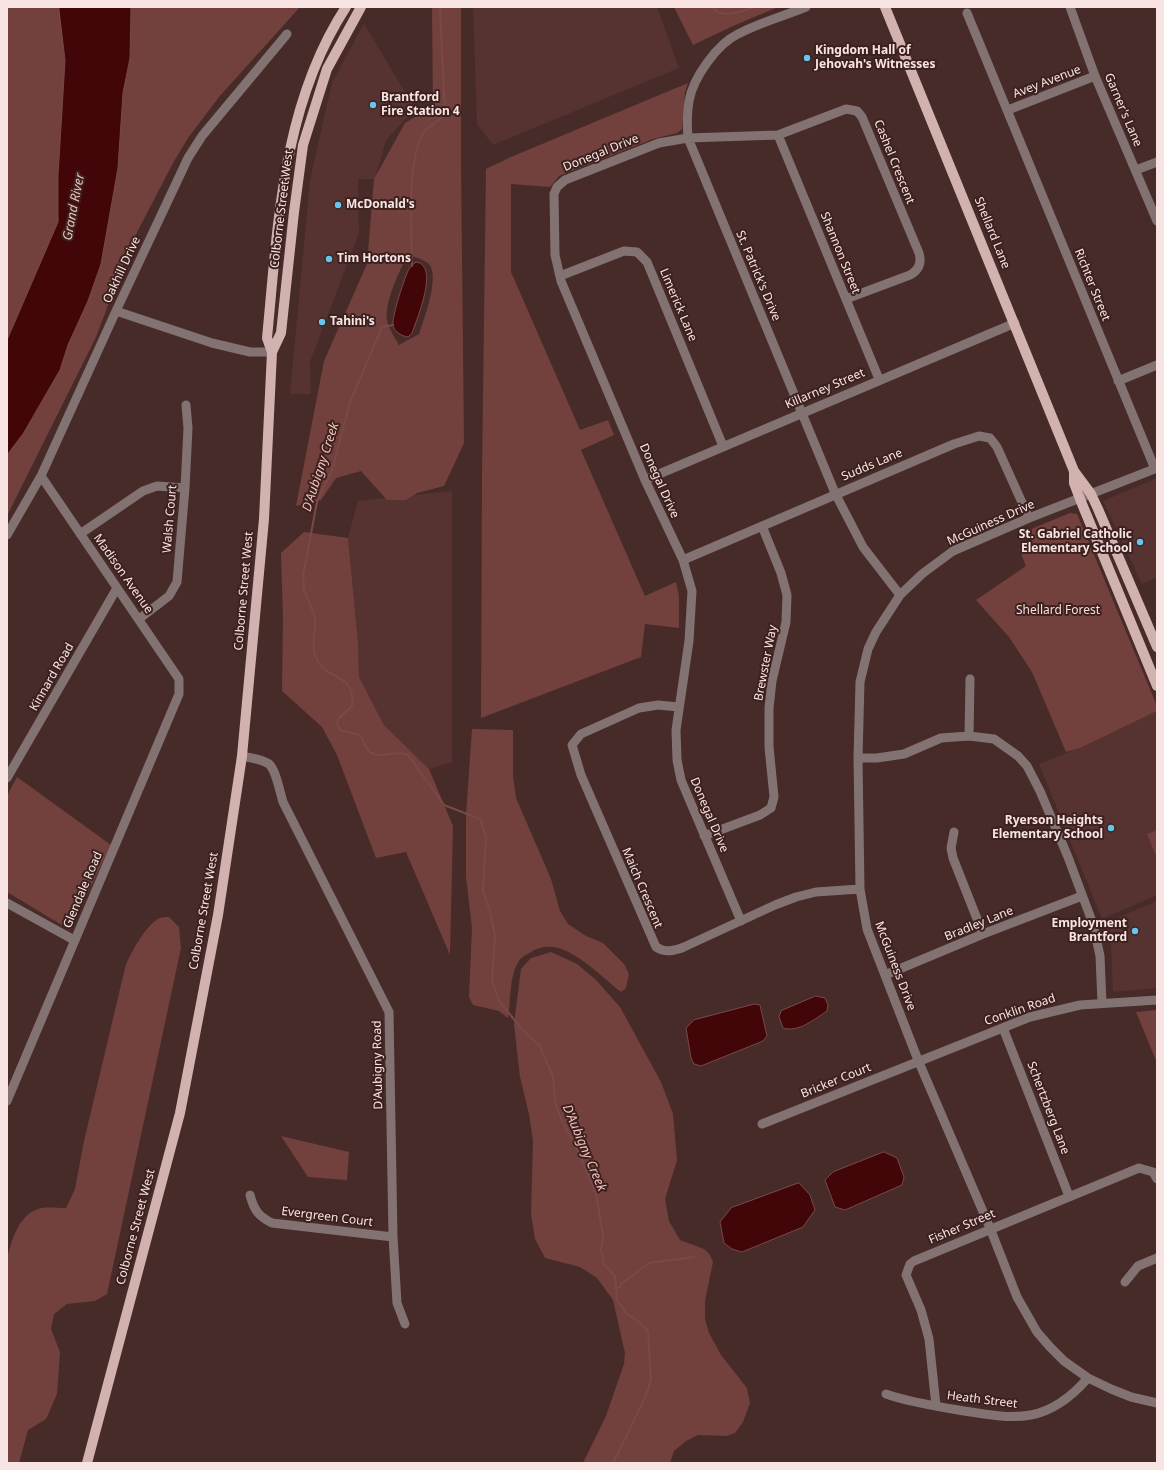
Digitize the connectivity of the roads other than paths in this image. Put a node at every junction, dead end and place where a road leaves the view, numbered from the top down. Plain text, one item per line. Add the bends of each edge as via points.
1 (346, 7) edge
2 (361, 7) edge
3 (806, 7) edge
4 (885, 7) edge
5 (1070, 7) edge
6 (967, 12) dead end
7 (287, 34) dead end
8 (1095, 76) junction
9 (1008, 110) junction
10 (778, 135) junction
11 (688, 138) junction
12 (1157, 162) edge
13 (1136, 170) junction
14 (1157, 221) edge
15 (560, 276) junction
16 (846, 299) junction
17 (116, 311) junction
18 (1015, 322) junction
19 (272, 352) junction
20 (1157, 365) edge
21 (879, 379) junction
22 (1118, 381) junction
23 (186, 405) dead end
24 (802, 412) junction
25 (723, 446) junction
26 (1156, 469) edge
27 (1074, 470) junction
28 (41, 476) junction
29 (645, 480) junction
30 (185, 488) junction
31 (835, 493) junction
32 (1091, 494) junction
33 (1080, 499) junction
34 (1029, 518) junction
35 (762, 526) junction
36 (7, 534) edge
37 (80, 534) junction
38 (682, 560) junction
39 (117, 588) junction
40 (900, 595) junction
41 (139, 619) junction
42 (1157, 647) edge
43 (970, 679) dead end
44 (1157, 686) edge
45 (179, 688) joint
46 (678, 707) junction
47 (969, 736) junction
48 (242, 756) junction
49 (858, 758) junction
50 (7, 778) edge
51 (954, 832) dead end
52 (704, 836) junction
53 (860, 889) junction
54 (1082, 896) junction
55 (7, 903) edge
56 (741, 921) junction
57 (983, 934) junction
58 (74, 940) junction
59 (885, 975) junction
60 (1157, 1000) edge
61 (1102, 1003) junction
62 (1003, 1028) junction
63 (918, 1060) junction
64 (7, 1101) edge
65 (762, 1124) dead end
66 (1157, 1179) edge
67 (250, 1195) dead end
68 (1069, 1196) junction
69 (990, 1228) junction
70 (393, 1237) junction
71 (1157, 1258) edge
72 (1125, 1282) dead end
73 (405, 1324) dead end
74 (1088, 1378) junction
75 (886, 1394) dead end
76 (1157, 1402) edge
77 (936, 1406) junction
78 (87, 1463) edge

1 - 19 main road, Colborne Street West via 320,55 303,97 287,161 279,206 268,338
2 - 19 main road, Colborne Street West via 327,70 303,145 281,333
3 - 11 street, St. Patrick's Drive via 738,34 724,43 701,70 691,90 687,112
4 - 18 main road, Shellard Lane
5 - 8 street, Garner's Lane
6 - 9 street, Richter Street
7 - 17 street, Oakhill Drive via 202,136 188,158
8 - 9 street, Avey Avenue
8 - 13 street, Garner's Lane
9 - 22 street, Richter Street
10 - 11 street, Cashel Crescent
10 - 16 street, Shannon Street
10 - 16 street, Cashel Crescent via 846,109 857,112 864,120 919,253 919,266 914,273
11 - 15 street, Donegal Drive via 649,146 561,183 554,194 555,255
11 - 24 street, St. Patrick's Drive
12 - 13 street
13 - 14 street, Garner's Lane
15 - 25 street, Limerick Lane via 624,251 637,252 642,256 653,276
15 - 29 street, Donegal Drive
16 - 21 street, Shannon Street
17 - 19 street via 220,345 250,352
17 - 28 street, Oakhill Drive
18 - 21 street, Killarney Street
18 - 27 main road, Shellard Lane
19 - 48 main road, Colborne Street West via 264,519
20 - 22 street
21 - 24 street, Killarney Street
22 - 26 street, Richter Street
23 - 30 street, Walsh Court via 188,428
24 - 25 street, Killarney Street
24 - 31 street, St. Patrick's Drive
25 - 29 street, Killarney Street
26 - 32 street, McGuiness Drive
27 - 32 main road, Shellard Lane
27 - 33 main road, Shellard Lane via 1074,483
28 - 36 street, Oakhill Drive
28 - 37 street, Madison Avenue
29 - 38 street, Donegal Drive
30 - 37 street via 157,486 143,491
30 - 41 street, Walsh Court via 177,582 169,596
31 - 34 street, Sudds Lane via 979,436 990,438 997,447
31 - 35 street, Sudds Lane
31 - 40 street, St. Patrick's Drive via 863,547
32 - 33 street, McGuiness Drive
32 - 42 main road, Shellard Lane
33 - 34 street, McGuiness Drive
33 - 44 main road, Shellard Lane
34 - 40 street, McGuiness Drive via 953,551 922,574
35 - 38 street, Sudds Lane
35 - 52 street, Brewster Way via 787,595 786,622 772,682 769,708 774,797 771,808 760,815
37 - 39 street, Madison Avenue
38 - 46 street, Donegal Drive via 692,591 692,611
39 - 41 street, Madison Avenue
39 - 50 street, Kinnard Road
40 - 49 street, McGuiness Drive via 876,632 863,666 860,682
41 - 45 street, Madison Avenue via 180,679
43 - 47 street
45 - 58 street, Glendale Road via 179,694
46 - 52 street, Donegal Drive via 676,744 681,780
46 - 56 street, Maich Crescent via 658,705 639,708 581,734 572,745 575,757 656,947 661,950 674,950
47 - 49 street via 941,738 904,754
47 - 54 street via 994,740 1006,746 1027,766 1040,791
48 - 70 street, D'Aubigny Road via 264,762 274,770 285,807 389,1012
48 - 78 main road, Colborne Street West via 218,915 180,1113
49 - 53 street, McGuiness Drive
51 - 57 street via 951,848 953,858
52 - 56 street, Donegal Drive
53 - 56 street, Maich Crescent via 816,892 796,897
53 - 59 street, McGuiness Drive via 868,929
54 - 57 street, Bradley Lane
54 - 61 street via 1098,940
55 - 58 street
57 - 59 street, Bradley Lane
58 - 64 street, Glendale Road
59 - 63 street, McGuiness Drive
60 - 61 street, Conklin Road
61 - 62 street, Conklin Road via 1061,1008
62 - 63 street, Conklin Road
62 - 68 street, Schertzberg Lane
63 - 65 street, Bricker Court
63 - 69 street, McGuiness Drive
66 - 68 street, Fisher Street via 1153,1172 1139,1168
67 - 70 street, Evergreen Court via 254,1210 272,1223
68 - 69 street, Fisher Street
69 - 74 street, McGuiness Drive via 1017,1297 1037,1332 1064,1361
69 - 77 street, Fisher Street via 914,1261 907,1270 908,1281 921,1310 929,1339
70 - 73 street, D'Aubigny Road via 397,1304
71 - 72 street via 1138,1266
74 - 76 street, McGuiness Drive via 1131,1397
74 - 77 street, Heath Street via 1074,1394 1059,1405 1027,1417 1007,1417
75 - 77 street, Heath Street

